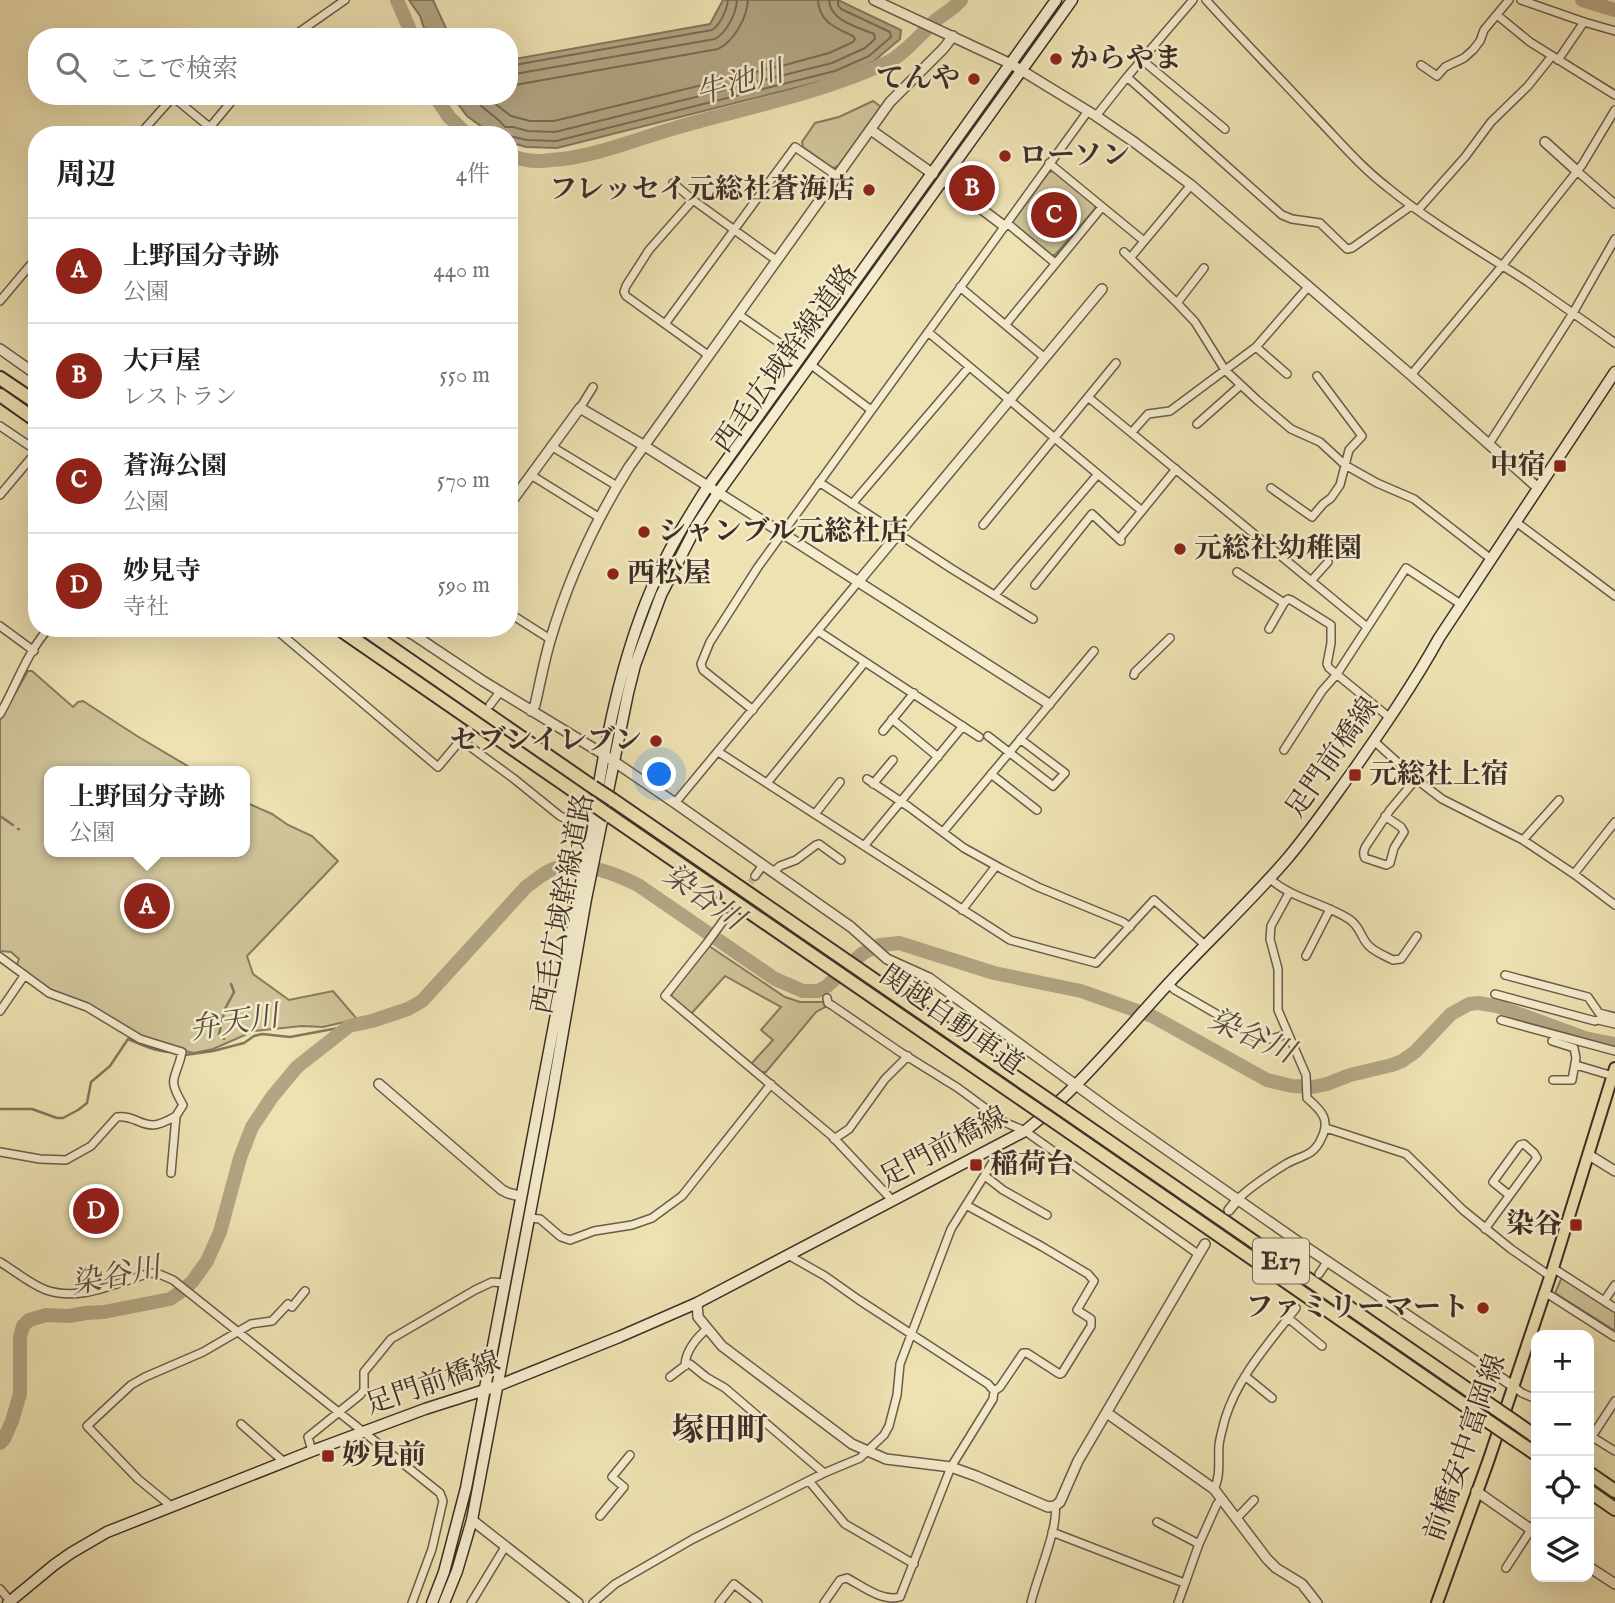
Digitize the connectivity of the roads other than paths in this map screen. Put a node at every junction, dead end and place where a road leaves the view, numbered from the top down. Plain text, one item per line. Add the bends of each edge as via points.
1 (345, 0) edge
2 (874, 0) edge
3 (1056, 0) edge
4 (1072, 0) edge
5 (1194, 0) edge
6 (1206, 0) edge
7 (1509, 0) edge
8 (1521, 0) edge
9 (889, 3) edge
10 (1497, 15) junction
11 (1584, 22) junction
12 (305, 28) edge
13 (1615, 31) edge
14 (953, 36) junction
15 (1555, 58) junction
16 (1142, 60) junction
17 (1011, 64) junction
18 (1421, 65) dead end
19 (1022, 70) junction
20 (1127, 77) junction
21 (1615, 95) edge
22 (166, 105) edge
23 (183, 105) edge
24 (228, 105) edge
25 (1615, 110) edge
26 (1092, 113) junction
27 (147, 126) edge
28 (211, 126) edge
29 (211, 126) edge
30 (1225, 129) dead end
31 (871, 130) junction
32 (1545, 142) dead end
33 (1049, 163) junction
34 (1577, 171) junction
35 (933, 174) junction
36 (837, 176) junction
37 (943, 180) junction
38 (673, 183) dead end
39 (1191, 185) junction
40 (693, 200) junction
41 (1615, 204) edge
42 (1102, 207) junction
43 (1414, 208) junction
44 (1006, 224) junction
45 (733, 230) junction
46 (1615, 239) edge
47 (1144, 241) junction
48 (1124, 252) dead end
49 (1131, 257) junction
50 (776, 260) junction
51 (1055, 263) junction
52 (1502, 266) junction
53 (28, 268) edge
54 (1204, 268) dead end
55 (1309, 286) junction
56 (960, 287) junction
57 (1102, 289) dead end
58 (0, 301) edge
59 (1177, 303) junction
60 (1573, 313) junction
61 (737, 314) junction
62 (665, 324) junction
63 (1006, 324) junction
64 (928, 332) junction
65 (1615, 342) edge
66 (1256, 347) junction
67 (0, 349) edge
68 (708, 355) junction
69 (1045, 358) junction
70 (805, 361) junction
71 (1116, 363) dead end
72 (969, 367) junction
73 (28, 369) edge
74 (1225, 370) junction
75 (1615, 372) edge
76 (1287, 374) dead end
77 (1411, 375) junction
78 (1317, 376) dead end
79 (0, 378) edge
80 (1241, 385) junction
81 (593, 387) dead end
82 (0, 395) edge
83 (28, 397) edge
84 (1088, 397) junction
85 (1010, 401) junction
86 (580, 408) junction
87 (871, 410) junction
88 (28, 415) edge
89 (1197, 424) dead end
90 (0, 426) edge
91 (1132, 432) junction
92 (1054, 438) junction
93 (1489, 444) junction
94 (28, 445) edge
95 (643, 445) junction
96 (551, 446) junction
97 (28, 462) edge
98 (1345, 465) junction
99 (1177, 469) junction
100 (1098, 474) junction
101 (531, 475) junction
102 (819, 482) junction
103 (617, 486) junction
104 (708, 486) junction
105 (1271, 488) dead end
106 (1538, 488) junction
107 (718, 492) junction
108 (518, 493) edge
109 (0, 495) edge
110 (852, 504) junction
111 (1142, 511) junction
112 (600, 518) junction
113 (1516, 522) junction
114 (983, 524) dead end
115 (782, 533) junction
116 (899, 534) junction
117 (1491, 559) junction
118 (1328, 562) dead end
119 (1237, 572) dead end
120 (859, 582) junction
121 (1311, 582) junction
122 (1035, 585) dead end
123 (995, 595) junction
124 (1615, 596) edge
125 (1284, 603) junction
126 (1462, 605) junction
127 (518, 619) edge
128 (1033, 619) dead end
129 (0, 626) edge
130 (1367, 627) junction
131 (1269, 629) dead end
132 (818, 631) junction
133 (41, 637) edge
134 (285, 637) edge
135 (351, 637) edge
136 (376, 637) edge
137 (425, 637) edge
138 (1170, 638) dead end
139 (550, 639) junction
140 (34, 651) junction
141 (1094, 651) dead end
142 (865, 662) junction
143 (1337, 674) junction
144 (1134, 675) dead end
145 (500, 692) junction
146 (914, 693) junction
147 (1049, 704) junction
148 (490, 705) dead end
149 (752, 710) junction
150 (531, 711) junction
151 (0, 714) edge
152 (1390, 718) junction
153 (892, 719) junction
154 (963, 726) junction
155 (469, 730) dead end
156 (883, 731) dead end
157 (988, 736) dead end
158 (978, 737) dead end
159 (1020, 739) junction
160 (461, 740) junction
161 (1374, 741) junction
162 (719, 750) junction
163 (1284, 750) dead end
164 (1009, 753) junction
165 (603, 754) junction
166 (938, 757) junction
167 (892, 760) dead end
168 (614, 762) junction
169 (992, 775) junction
170 (1416, 779) junction
171 (841, 782) dead end
172 (766, 783) junction
173 (1559, 800) dead end
174 (900, 802) junction
175 (675, 803) junction
176 (1037, 810) dead end
177 (815, 814) junction
178 (1385, 816) junction
179 (1615, 822) edge
180 (592, 825) junction
181 (943, 832) junction
182 (1523, 840) junction
183 (864, 846) junction
184 (590, 856) junction
185 (841, 859) dead end
186 (763, 865) junction
187 (996, 866) junction
188 (773, 873) junction
189 (1574, 874) junction
190 (755, 876) tunnel mouth
191 (586, 879) junction
192 (1270, 879) junction
193 (1289, 893) junction
194 (1615, 905) edge
195 (1330, 909) junction
196 (962, 910) junction
197 (726, 917) tunnel mouth
198 (1130, 927) junction
199 (1417, 936) dead end
200 (1205, 945) junction
201 (1306, 956) dead end
202 (0, 957) edge
203 (1505, 975) dead end
204 (24, 976) junction
205 (1168, 984) junction
206 (1495, 994) dead end
207 (827, 998) dead end
208 (0, 1011) edge
209 (1615, 1017) edge
210 (1502, 1020) dead end
211 (1615, 1024) edge
212 (1288, 1033) junction
213 (1552, 1041) dead end
214 (1615, 1051) edge
215 (908, 1056) junction
216 (1576, 1065) junction
217 (1614, 1072) edge
218 (1553, 1080) dead end
219 (379, 1084) dead end
220 (771, 1084) junction
221 (1077, 1085) junction
222 (1610, 1101) edge
223 (176, 1116) junction
224 (1326, 1128) junction
225 (1025, 1131) junction
226 (834, 1139) junction
227 (995, 1148) junction
228 (0, 1152) edge
229 (1588, 1155) junction
230 (1615, 1171) edge
231 (172, 1173) dead end
232 (985, 1176) junction
233 (1509, 1195) junction
234 (520, 1196) junction
235 (1238, 1199) junction
236 (892, 1200) junction
237 (966, 1205) junction
238 (1229, 1210) dead end
239 (1047, 1215) dead end
240 (530, 1218) junction
241 (1485, 1229) junction
242 (1205, 1244) dead end
243 (1198, 1254) junction
244 (788, 1255) junction
245 (0, 1262) edge
246 (1327, 1262) junction
247 (1551, 1272) junction
248 (1319, 1274) dead end
249 (504, 1283) junction
250 (1615, 1285) edge
251 (305, 1292) dead end
252 (1543, 1293) junction
253 (1604, 1301) junction
254 (698, 1303) junction
255 (1296, 1308) dead end
256 (1615, 1308) edge
257 (1289, 1318) junction
258 (706, 1329) junction
259 (240, 1332) junction
260 (911, 1333) junction
261 (1615, 1337) edge
262 (1322, 1346) dead end
263 (685, 1366) junction
264 (1245, 1376) junction
265 (670, 1377) dead end
266 (497, 1386) junction
267 (1513, 1386) junction
268 (483, 1391) junction
269 (994, 1391) junction
270 (1531, 1397) edge
271 (1272, 1398) dead end
272 (1615, 1401) edge
273 (340, 1412) junction
274 (1107, 1413) junction
275 (242, 1424) dead end
276 (1594, 1431) edge
277 (363, 1432) junction
278 (1531, 1433) edge
279 (1594, 1439) edge
280 (312, 1451) junction
281 (867, 1451) junction
282 (1531, 1451) edge
283 (1615, 1451) edge
284 (629, 1454) dead end
285 (285, 1462) junction
286 (951, 1467) junction
287 (824, 1473) junction
288 (1594, 1476) edge
289 (809, 1480) junction
290 (1214, 1489) junction
291 (1476, 1491) junction
292 (1615, 1491) edge
293 (1594, 1494) edge
294 (1222, 1499) junction
295 (1254, 1500) dead end
296 (171, 1506) junction
297 (1055, 1506) junction
298 (1615, 1509) edge
299 (600, 1516) dead end
300 (1236, 1519) junction
301 (472, 1520) junction
302 (1157, 1522) dead end
303 (1531, 1525) edge
304 (1052, 1532) junction
305 (1531, 1534) edge
306 (1199, 1544) junction
307 (505, 1546) junction
308 (914, 1564) junction
309 (1506, 1568) dead end
310 (1594, 1570) edge
311 (1184, 1583) junction
312 (1615, 1584) edge
313 (0, 1590) edge
314 (9, 1602) edge
315 (412, 1603) edge
316 (432, 1603) edge
317 (444, 1603) edge
318 (471, 1603) edge
319 (578, 1603) edge
320 (593, 1603) edge
321 (719, 1603) edge
322 (758, 1603) edge
323 (824, 1603) edge
324 (1031, 1603) edge
325 (1178, 1603) edge
326 (1317, 1603) edge
327 (1437, 1603) edge

1 - 12 street
2 - 9 street
3 - 17 main road, 西毛広域幹線道路
4 - 19 main road, 西毛広域幹線道路
5 - 16 street
6 - 43 street via 1359,164
7 - 10 street
8 - 11 street
9 - 14 street
10 - 15 street
10 - 18 street via 1468,55 1437,76
11 - 13 street
11 - 15 street
14 - 17 street
14 - 31 street via 895,96
15 - 21 street
15 - 43 street
16 - 20 street
16 - 30 street
17 - 19 street
17 - 35 main road, 西毛広域幹線道路
19 - 26 street
19 - 37 main road, 西毛広域幹線道路
20 - 26 street
20 - 43 street via 1282,215 1320,223 1347,249
22 - 27 street
23 - 28 street
24 - 29 street
25 - 34 street
26 - 33 street
26 - 39 street
31 - 35 street
31 - 36 street
32 - 34 street
33 - 42 street
33 - 44 street
34 - 41 street
34 - 52 street
35 - 70 main road, 西毛広域幹線道路
36 - 45 street via 795,147
36 - 50 street
37 - 44 street
37 - 70 main road, 西毛広域幹線道路
38 - 40 street
39 - 47 street
39 - 55 street
40 - 45 street
40 - 62 street via 649,250 624,289 626,296
42 - 47 street
42 - 51 street
43 - 52 street
44 - 51 street
44 - 56 street
45 - 50 street
45 - 62 street
46 - 60 street
47 - 49 street
48 - 49 street
49 - 59 street
50 - 61 street
51 - 63 street
52 - 60 street
52 - 77 street
53 - 58 street
54 - 59 street
55 - 66 street
55 - 77 street
56 - 63 street
56 - 64 street
57 - 69 street
59 - 74 street via 1203,333
60 - 65 street
60 - 93 street
61 - 68 street
61 - 70 street
62 - 68 street
63 - 69 street
64 - 72 street
64 - 87 street
66 - 74 street
66 - 76 street
67 - 73 street
68 - 95 street
69 - 85 street
70 - 87 street
70 - 104 main road, 西毛広域幹線道路
70 - 107 main road, 西毛広域幹線道路
71 - 84 street
72 - 85 street
72 - 110 street
74 - 80 street
74 - 91 street via 1170,411 1148,414
75 - 106 main road, 足門前橋線
77 - 93 street
78 - 98 street via 1362,436 1349,450
79 - 83 highway
80 - 89 street
80 - 98 street via 1290,429 1320,442
81 - 86 street
82 - 88 highway
84 - 91 street
84 - 92 street
85 - 92 street
85 - 116 street
86 - 95 street
86 - 96 street
87 - 102 street
90 - 94 street
91 - 99 street
92 - 100 street
92 - 114 street
93 - 106 street
95 - 103 street
95 - 104 street
96 - 101 street
96 - 103 street
97 - 109 street
98 - 105 street via 1340,485 1312,517
98 - 117 street via 1414,499
99 - 111 street
99 - 121 street
100 - 111 street
100 - 123 street
101 - 108 street
101 - 112 street
102 - 110 street
102 - 115 street
103 - 112 street
104 - 107 street
104 - 165 main road, 西毛広域幹線道路 via 650,590 625,661
106 - 113 main road, 足門前橋線
107 - 115 street
107 - 168 main road, 西毛広域幹線道路 via 673,571 646,632
110 - 116 street
111 - 122 street via 1120,540 1092,514
112 - 139 street
113 - 117 main road, 足門前橋線
113 - 124 street
115 - 120 street
115 - 149 street via 742,590 701,664
116 - 120 street
116 - 123 street
117 - 126 main road, 足門前橋線
118 - 121 street
119 - 125 street
120 - 132 street
120 - 147 street
121 - 130 street
123 - 128 street
125 - 131 street
125 - 143 street via 1291,600 1331,625 1327,664
126 - 130 street via 1406,568
126 - 152 main road, 足門前橋線
127 - 139 street
129 - 140 street
130 - 143 street
132 - 142 street
132 - 149 street
133 - 140 street
134 - 160 street via 438,766
135 - 282 highway, 関越自動車道 / E17, bridge
136 - 278 highway, 関越自動車道 / E17, bridge
137 - 145 street
138 - 144 street
139 - 150 street
140 - 151 street
141 - 147 street
142 - 146 street
142 - 172 street
143 - 152 street
143 - 163 street
145 - 148 street
145 - 150 street
146 - 153 street
146 - 154 street
147 - 159 street
149 - 162 street
150 - 165 street
152 - 161 main road, 足門前橋線
153 - 156 street
153 - 166 street
154 - 158 street
154 - 166 street
155 - 160 street
157 - 164 street
159 - 164 street
159 - 164 street via 1065,773 1053,786
160 - 180 street via 560,816
161 - 170 street
161 - 192 main road, 足門前橋線
162 - 172 street
162 - 175 street
164 - 169 street
165 - 168 street
165 - 180 main road, 西毛広域幹線道路
166 - 174 street
167 - 174 street via 870,781
168 - 175 street
168 - 184 main road, 西毛広域幹線道路
169 - 176 street
169 - 181 street
170 - 178 street
170 - 182 street via 1448,802
171 - 177 street
172 - 177 street
173 - 182 street
174 - 181 street
174 - 183 street
175 - 186 street
177 - 183 street
178 - 178 street via 1364,856 1386,865 1404,832
179 - 189 street
180 - 184 main road, 西毛広域幹線道路
181 - 187 street
182 - 189 street
183 - 196 street
184 - 191 main road, 西毛広域幹線道路
185 - 188 street via 819,844
186 - 188 street
186 - 190 street
187 - 196 street
187 - 198 street
188 - 221 street via 851,927 883,956 929,978
189 - 194 street
191 - 234 main road, 西毛広域幹線道路
191 - 240 main road, 西毛広域幹線道路
192 - 193 street
192 - 200 main road, 足門前橋線
193 - 195 street
193 - 212 street via 1271,926 1270,939 1278,969 1278,1010
195 - 199 street via 1355,923 1368,945 1393,960 1401,959
195 - 201 street
196 - 198 street via 1010,940 1096,963
197 - 220 street via 665,996
198 - 200 street via 1154,900
200 - 205 main road, 足門前橋線
202 - 204 street
203 - 209 street via 1588,998 1597,1012
204 - 208 street
204 - 223 street via 140,1039 182,1052 173,1082 183,1105
205 - 212 street via 1258,1038
205 - 221 main road, 足門前橋線
206 - 211 street
207 - 215 street via 832,1006
210 - 214 street
212 - 224 street via 1306,1075 1307,1098 1321,1112
213 - 216 street via 1574,1048
215 - 225 street via 1004,1122
215 - 226 street via 849,1129
216 - 217 street
216 - 218 street via 1572,1080
217 - 222 main road, 前橋安中富岡線
219 - 234 street via 502,1190
220 - 226 street
220 - 240 street via 682,1196 652,1218 569,1240 540,1219
221 - 225 main road, 足門前橋線
221 - 235 street
222 - 229 main road, 前橋安中富岡線
223 - 228 street via 154,1125 117,1117 91,1146 66,1160
223 - 231 street
224 - 235 street via 1311,1152 1270,1174
224 - 241 street via 1406,1154
225 - 227 main road, 足門前橋線
225 - 243 street
226 - 236 street
227 - 232 street via 996,1157
227 - 236 main road, 足門前橋線
229 - 230 street
229 - 247 main road, 前橋安中富岡線
232 - 237 street
232 - 239 street
233 - 233 street via 1537,1158 1524,1144 1493,1183
233 - 241 street
234 - 249 main road, 西毛広域幹線道路
235 - 238 street
235 - 246 street
236 - 244 main road, 足門前橋線
237 - 260 street via 951,1229
237 - 269 street via 1094,1281 1077,1310 1091,1320 1091,1326 1062,1373 1023,1353
240 - 266 main road, 西毛広域幹線道路
241 - 247 street via 1540,1271
242 - 243 street
243 - 274 street
244 - 254 main road, 足門前橋線
244 - 260 street
245 - 259 street via 58,1293 83,1294 159,1274 173,1279
246 - 248 street
246 - 267 street
247 - 252 main road, 前橋安中富岡線
247 - 253 street
249 - 268 main road, 西毛広域幹線道路
249 - 273 street via 492,1282 475,1290 391,1339 364,1372 364,1390
250 - 253 street
251 - 259 street via 272,1321 251,1324
252 - 261 street
252 - 267 main road, 前橋安中富岡線
253 - 256 street
254 - 258 street via 698,1317
254 - 266 main road, 足門前橋線
255 - 257 street
257 - 262 street
257 - 264 street
258 - 263 street via 691,1346
258 - 281 street via 736,1358
259 - 273 street
259 - 296 street via 131,1385 87,1426
260 - 269 street
260 - 281 street via 900,1364 889,1426
263 - 265 street
263 - 287 street via 690,1364 725,1388
264 - 271 street
264 - 290 street via 1225,1418
266 - 268 main road, 足門前橋線
266 - 301 main road, 西毛広域幹線道路
267 - 270 street
267 - 291 main road, 前橋安中富岡線
268 - 277 main road, 足門前橋線
268 - 316 main road, 西毛広域幹線道路 via 455,1534
269 - 286 street
272 - 276 street
273 - 277 street
273 - 280 street via 308,1437
274 - 290 street
274 - 297 street
275 - 285 street
277 - 280 main road, 足門前橋線
277 - 315 street via 442,1497 432,1549
279 - 283 street
280 - 285 main road, 足門前橋線
281 - 286 street via 886,1459
281 - 287 street
284 - 299 street via 612,1477 624,1487
285 - 296 main road, 足門前橋線
286 - 297 street
286 - 308 street
287 - 289 street
288 - 292 highway
289 - 308 street via 845,1524
289 - 320 street via 681,1546 615,1584
290 - 294 street
291 - 303 street
291 - 327 main road, 前橋安中富岡線
293 - 298 highway
294 - 300 street
294 - 306 street
295 - 300 street
296 - 314 main road, 足門前橋線 via 87,1544
297 - 304 street
300 - 326 street via 1267,1559 1302,1584
301 - 307 street
301 - 317 main road, 西毛広域幹線道路
302 - 306 street
304 - 311 street
304 - 324 street
305 - 309 street
306 - 311 street
307 - 318 street
307 - 319 street
308 - 323 street via 900,1597 892,1599 843,1578
310 - 312 street
311 - 325 street
313 - 314 street
321 - 322 street via 734,1584

